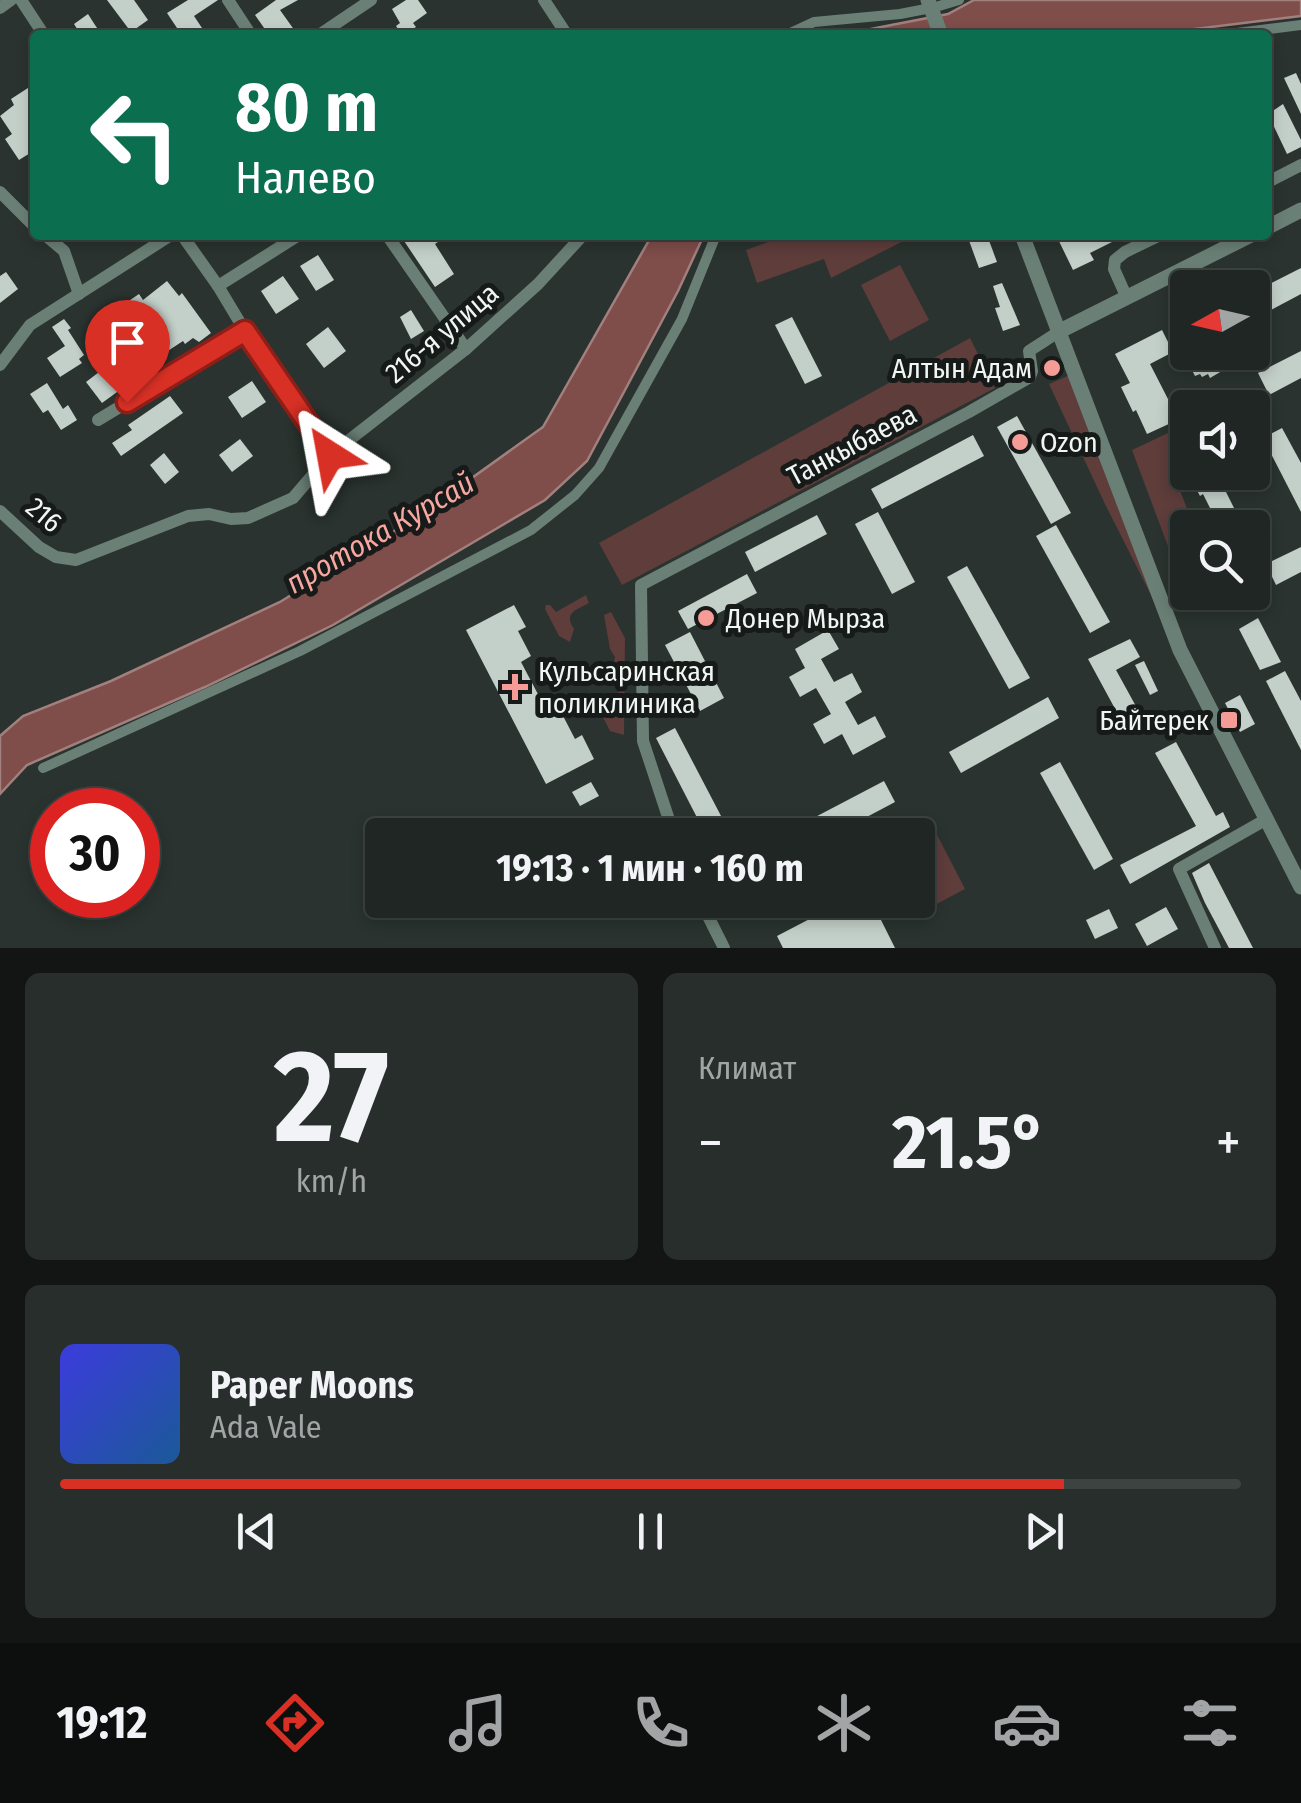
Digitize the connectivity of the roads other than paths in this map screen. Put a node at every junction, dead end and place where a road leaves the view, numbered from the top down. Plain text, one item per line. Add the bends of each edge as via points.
1 (11, 0) edge
2 (21, 0) edge
3 (228, 0) edge
4 (371, 0) edge
5 (544, 0) edge
6 (959, 0) edge
7 (933, 5) edge
8 (0, 8) edge
9 (1301, 25) edge
10 (41, 30) edge
11 (248, 30) edge
12 (326, 30) edge
13 (564, 30) edge
14 (797, 30) edge
15 (940, 30) edge
16 (1261, 30) edge
17 (1301, 165) edge
18 (1272, 180) edge
19 (0, 192) edge
20 (1301, 210) edge
21 (30, 220) edge
22 (1272, 225) edge
23 (51, 240) edge
24 (163, 240) edge
25 (186, 240) edge
26 (291, 240) edge
27 (391, 240) edge
28 (578, 240) edge
29 (714, 240) edge
30 (1024, 240) edge
31 (1150, 240) edge
32 (1241, 240) edge
33 (218, 286) junction
34 (79, 294) junction
35 (1128, 298) junction
36 (245, 331) junction
37 (1060, 331) junction
38 (466, 349) junction
39 (0, 365) edge
40 (98, 420) dead end
41 (330, 455) junction
42 (0, 511) edge
43 (56, 557) joint
44 (43, 768) dead end
45 (668, 818) edge
46 (1265, 820) junction
47 (1301, 887) edge
48 (709, 918) edge
49 (724, 948) edge
50 (1215, 948) edge

1 - 8 street
2 - 10 street
3 - 11 street
4 - 12 street
5 - 13 street
6 - 7 street
7 - 14 street
7 - 15 street
9 - 16 street
17 - 18 street
19 - 21 street
20 - 22 street
23 - 34 street via 64,251
24 - 34 street
25 - 33 street
26 - 33 street
27 - 38 street
28 - 38 street, 216-я улица
29 - 44 street via 682,319 599,468 531,530 300,651
30 - 37 street
31 - 35 street via 1115,260
32 - 35 street
33 - 36 street
34 - 39 street via 30,325
35 - 37 street
36 - 40 street
36 - 41 street
37 - 45 street, Танкыбаева via 1029,351 1030,377 641,585 643,740
37 - 46 street via 1180,650
38 - 41 street, 216-я улица
41 - 43 street, 216-я улица via 293,498 248,518 188,516 76,560
42 - 43 street, 216
46 - 47 street
46 - 50 street via 1179,869
48 - 49 street

